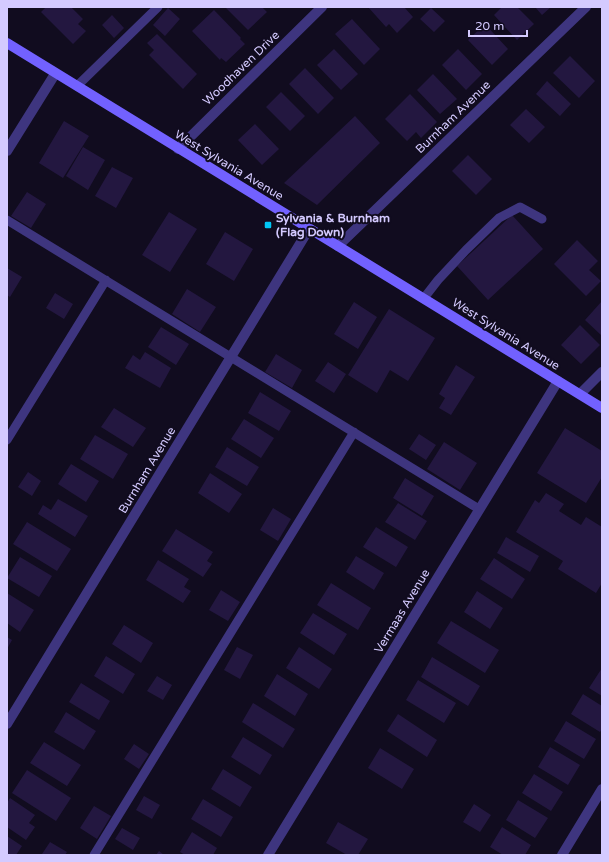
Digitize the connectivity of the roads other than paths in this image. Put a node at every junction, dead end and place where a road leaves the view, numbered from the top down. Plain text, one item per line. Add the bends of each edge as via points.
1 (158, 7) edge
2 (322, 7) edge
3 (586, 7) edge
4 (7, 44) edge
5 (55, 74) junction
6 (77, 86) junction
7 (178, 149) junction
8 (7, 151) edge
9 (542, 219) dead end
10 (7, 220) edge
11 (309, 229) junction
12 (338, 246) junction
13 (106, 280) junction
14 (424, 298) junction
15 (231, 357) junction
16 (602, 372) edge
17 (558, 381) junction
18 (580, 394) junction
19 (602, 408) edge
20 (354, 432) junction
21 (7, 440) edge
22 (479, 509) junction
23 (7, 724) edge
24 (602, 789) edge
25 (94, 855) edge
26 (268, 855) edge
27 (562, 855) edge

1 - 6 lane
2 - 7 street, Woodhaven Drive
3 - 12 street, Burnham Avenue
4 - 5 main road, West Sylvania Avenue
5 - 6 main road, West Sylvania Avenue
5 - 8 street
6 - 7 main road, West Sylvania Avenue
7 - 11 main road, West Sylvania Avenue
9 - 14 lane via 520,207 499,218 466,250
10 - 13 lane
11 - 12 main road, West Sylvania Avenue
11 - 15 street, Burnham Avenue
12 - 14 main road, West Sylvania Avenue
13 - 15 lane
13 - 21 lane
14 - 17 main road, West Sylvania Avenue
15 - 20 lane
15 - 23 street, Burnham Avenue
16 - 18 street
17 - 18 main road, West Sylvania Avenue
17 - 22 street, Vermaas Avenue
18 - 19 main road, West Sylvania Avenue
20 - 22 lane
20 - 25 lane
22 - 26 street, Vermaas Avenue
24 - 27 street

